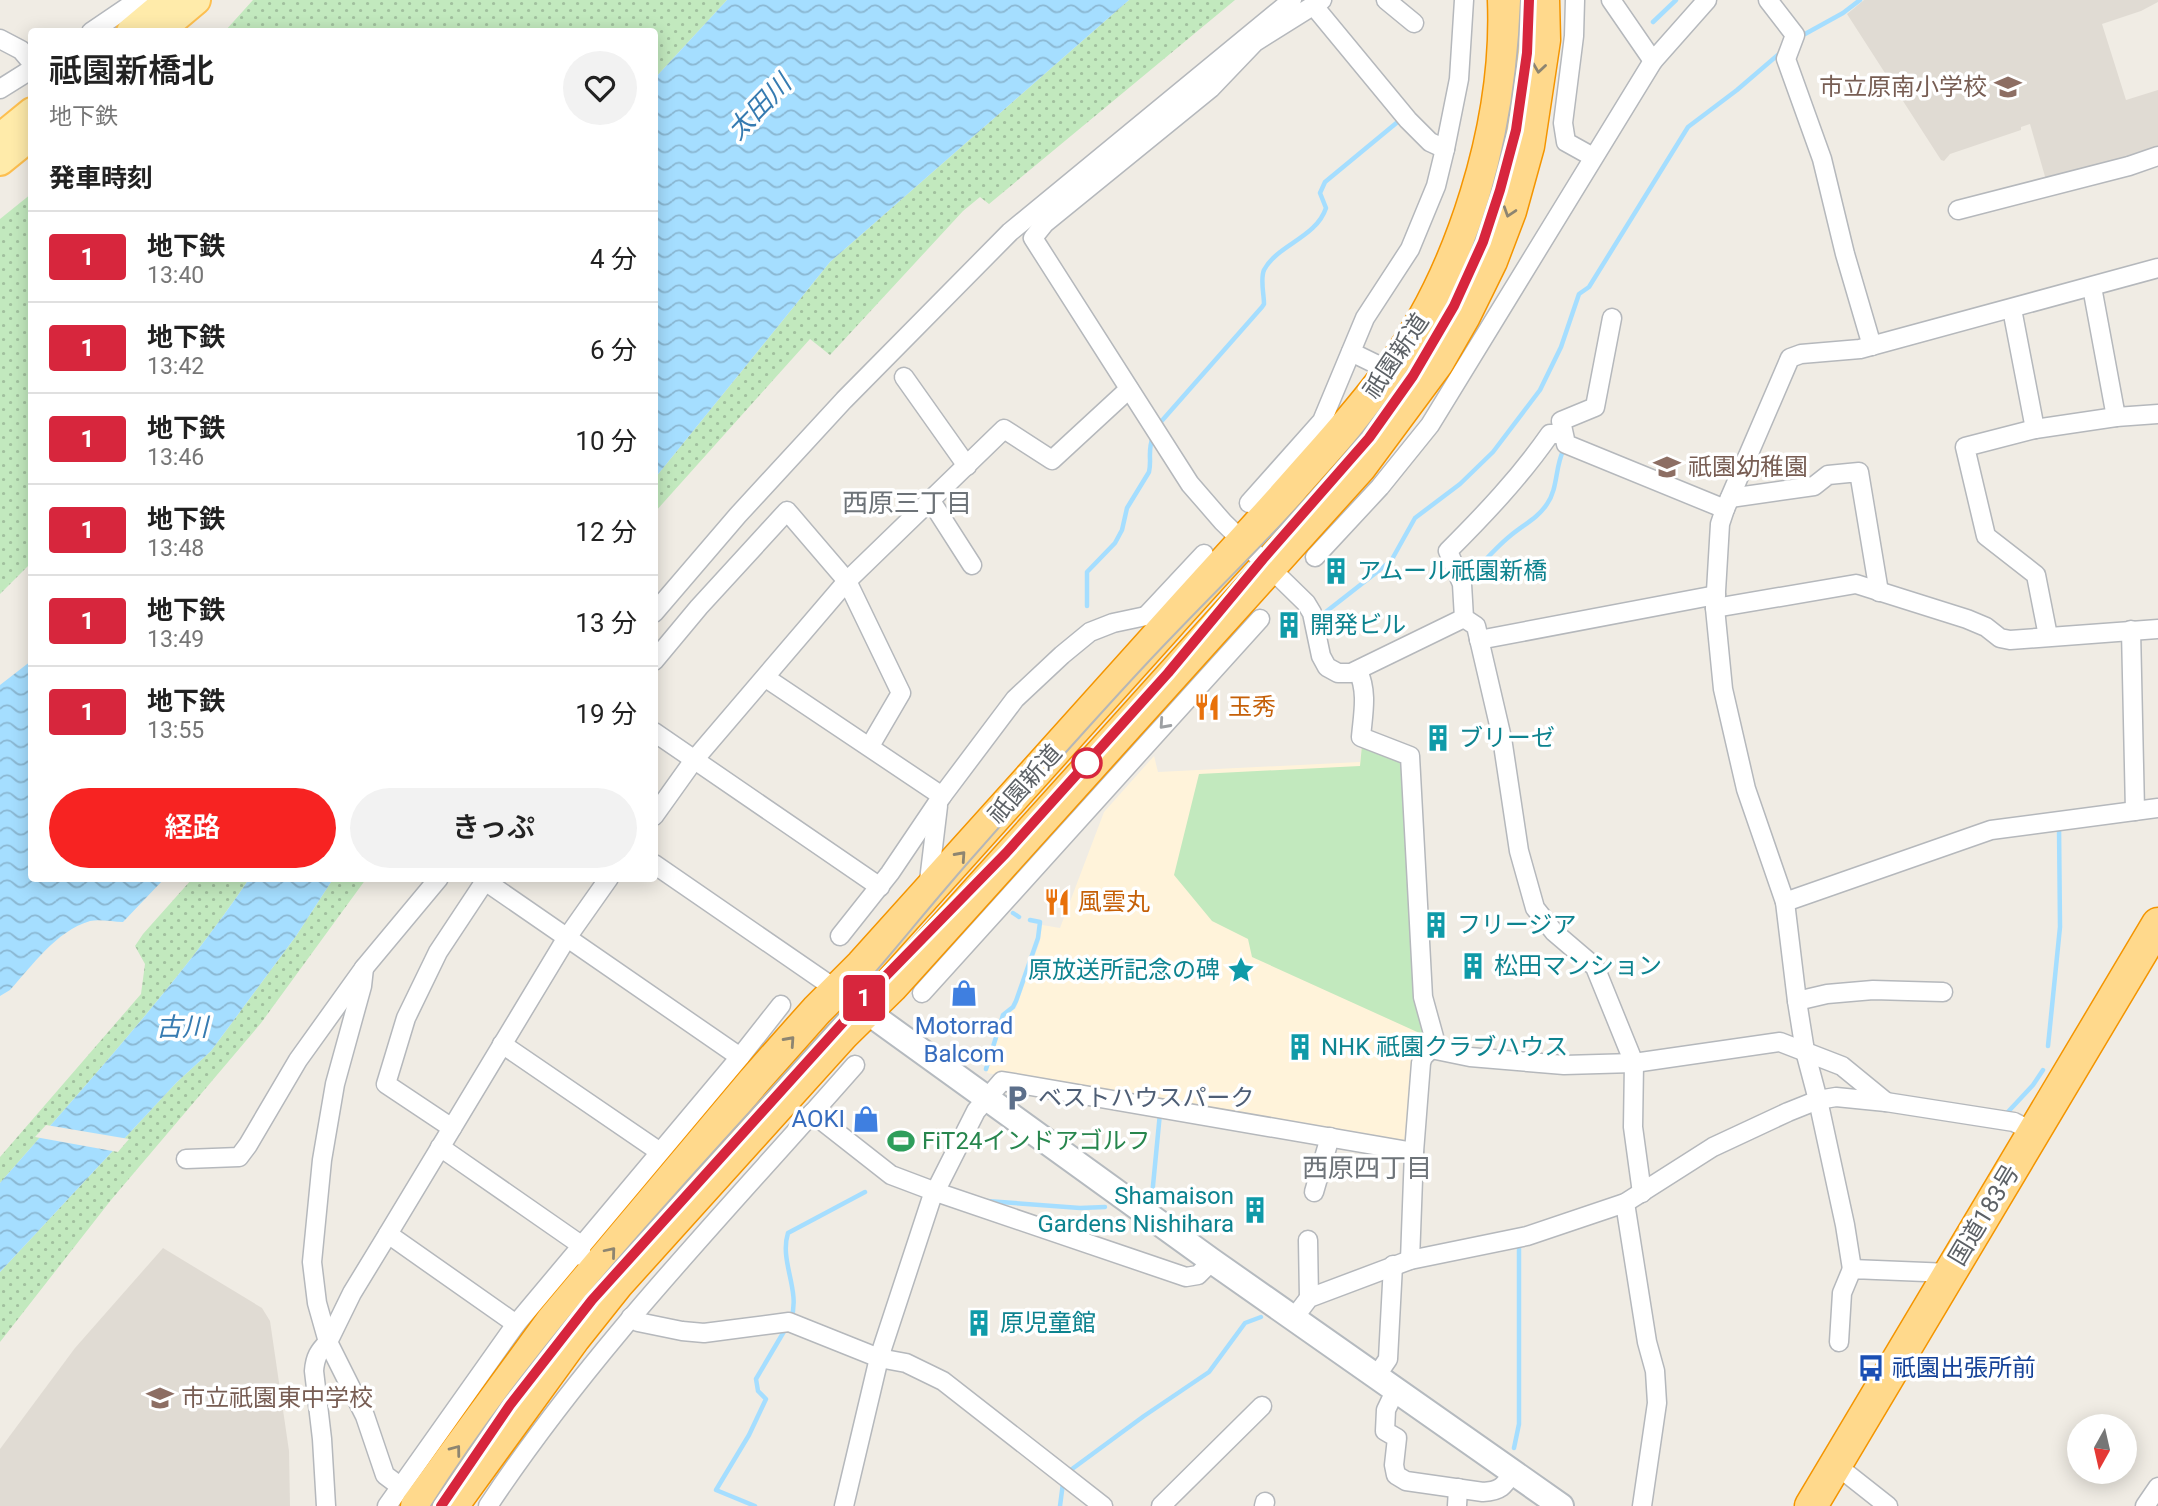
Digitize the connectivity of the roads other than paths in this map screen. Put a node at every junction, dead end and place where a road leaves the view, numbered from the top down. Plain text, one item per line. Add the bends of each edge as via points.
1 (138, 0) edge
2 (169, 0) edge
3 (196, 0) edge
4 (1292, 0) edge
5 (1386, 0) edge
6 (1464, 0) edge
7 (1504, 0) edge
8 (1543, 0) edge
9 (1575, 0) edge
10 (1611, 0) edge
11 (1707, 0) edge
12 (1768, 0) edge
13 (1317, 3) edge
14 (1414, 23) dead end
15 (97, 28) edge
16 (136, 28) edge
17 (163, 28) edge
18 (0, 39) edge
19 (28, 58) edge
20 (1653, 61) junction
21 (28, 72) edge
22 (0, 89) edge
23 (28, 116) edge
24 (0, 138) edge
25 (28, 138) edge
26 (1446, 149) junction
27 (2158, 156) edge
28 (1593, 158) junction
29 (0, 161) edge
30 (1958, 210) dead end
31 (2158, 268) edge
32 (2092, 286) junction
33 (2012, 309) junction
34 (1612, 318) dead end
35 (1872, 346) junction
36 (1351, 352) junction
37 (1390, 371) junction
38 (904, 377) dead end
39 (1129, 388) junction
40 (2158, 414) edge
41 (2116, 417) junction
42 (2035, 429) junction
43 (1562, 434) junction
44 (1404, 458) junction
45 (967, 466) junction
46 (1360, 467) junction
47 (931, 501) junction
48 (1250, 503) dead end
49 (1727, 503) junction
50 (1243, 543) junction
51 (1204, 554) dead end
52 (1315, 557) dead end
53 (972, 565) dead end
54 (1270, 567) junction
55 (847, 581) junction
56 (1879, 592) junction
57 (1715, 602) junction
58 (658, 608) edge
59 (1160, 617) junction
60 (1464, 618) junction
61 (1260, 619) dead end
62 (2158, 629) edge
63 (2131, 631) junction
64 (2048, 636) junction
65 (1479, 640) junction
66 (1200, 643) junction
67 (658, 656) edge
68 (1358, 671) junction
69 (766, 678) junction
70 (1201, 683) junction
71 (658, 736) edge
72 (870, 746) junction
73 (694, 761) junction
74 (940, 799) junction
75 (2158, 808) edge
76 (658, 810) edge
77 (2135, 811) junction
78 (658, 867) edge
79 (436, 882) edge
80 (484, 882) edge
81 (490, 882) edge
82 (606, 882) edge
83 (880, 887) junction
84 (928, 893) junction
85 (968, 901) junction
86 (1004, 901) junction
87 (1785, 902) junction
88 (2158, 924) edge
89 (840, 936) dead end
90 (566, 939) junction
91 (364, 968) junction
92 (837, 990) junction
93 (1942, 992) dead end
94 (922, 993) dead end
95 (1797, 1001) junction
96 (781, 1004) dead end
97 (866, 1011) junction
98 (502, 1044) junction
99 (1427, 1047) junction
100 (1805, 1051) junction
101 (1634, 1063) junction
102 (855, 1065) dead end
103 (747, 1069) junction
104 (720, 1081) junction
105 (784, 1098) junction
106 (988, 1099) junction
107 (1818, 1100) junction
108 (1886, 1102) junction
109 (812, 1113) junction
110 (452, 1128) junction
111 (2033, 1132) junction
112 (790, 1137) junction
113 (1330, 1137) junction
114 (440, 1147) junction
115 (660, 1152) junction
116 (1413, 1152) junction
117 (186, 1159) dead end
118 (936, 1192) junction
119 (1314, 1192) dead end
120 (1642, 1193) junction
121 (1625, 1203) junction
122 (388, 1234) junction
123 (1308, 1240) dead end
124 (581, 1245) junction
125 (1212, 1261) junction
126 (1402, 1262) junction
127 (1852, 1269) junction
128 (1950, 1273) junction
129 (617, 1284) junction
130 (582, 1287) junction
131 (1309, 1298) junction
132 (631, 1317) junction
133 (1293, 1319) junction
134 (516, 1324) junction
135 (618, 1333) junction
136 (328, 1342) junction
137 (1839, 1342) dead end
138 (879, 1357) junction
139 (1387, 1382) junction
140 (1262, 1406) dead end
141 (1836, 1465) junction
142 (1513, 1472) junction
143 (2158, 1487) edge
144 (409, 1497) edge
145 (1457, 1497) edge
146 (326, 1506) edge
147 (387, 1506) edge
148 (452, 1506) edge
149 (488, 1506) edge
150 (844, 1506) edge
151 (1103, 1506) edge
152 (1161, 1506) edge
153 (1561, 1506) edge
154 (1642, 1506) edge
155 (1811, 1506) edge
156 (1888, 1506) edge
157 (2145, 1506) edge

1 - 15 street
2 - 16 main road
3 - 17 main road
4 - 58 street via 1010,232 844,400
5 - 14 street
6 - 26 street via 1459,79
7 - 37 highway, 祇園新道 via 1500,80 1476,200 1438,288
8 -> 46 highway, 祇園新道 via 1544,40 1528,146 1491,261 1437,363
9 - 28 street via 1563,123 1566,142
10 - 20 street
11 - 20 street
12 - 35 street via 1795,35 1786,59 1822,159
13 - 26 street via 1408,120 1430,142
13 - 39 street via 1255,41 1211,88 1045,223 1033,238
18 - 19 street
20 - 28 street
21 - 22 street
23 - 24 main road
25 - 29 main road
26 - 36 street via 1410,249 1366,318
27 - 30 street
28 - 44 street via 1430,425
31 - 32 street
32 - 33 street
32 - 41 street
33 - 35 street
33 - 42 street
34 - 43 street via 1595,407 1561,421
35 - 49 street via 1790,358
36 - 37 street
36 - 48 street via 1322,421
37 - 50 highway, 祇園新道
38 - 45 street
39 - 45 street via 1052,460 1004,429
39 - 50 street via 1190,484
40 - 41 street
41 - 42 street
42 - 64 street via 1965,447 1986,536 2036,575
43 - 49 street via 1566,444
43 - 60 street via 1550,434 1526,469 1448,551 1462,584
44 - 46 street via 1383,470
44 - 52 street
45 - 47 street
46 - 54 highway, 祇園新道
47 - 53 street
47 - 55 street
49 - 56 street via 1814,486 1828,475 1859,472
49 - 57 street via 1720,524
50 - 54 street
50 - 59 highway, 祇園新道
51 - 59 street
54 - 66 highway, 祇園新道
54 - 68 street via 1310,608 1327,667 1344,674
55 - 67 street via 787,510
55 - 69 street
55 - 72 street via 901,693
56 - 57 street via 1856,584
56 - 64 street via 1967,619 2000,638
57 - 65 street
57 - 87 street via 1723,689 1746,789
59 - 74 street via 1113,623 1090,632 1062,655 1015,699
84 -> 59 highway, 祇園新道
60 - 65 street via 1476,625
60 - 68 street
61 - 70 street
62 - 63 street
63 - 64 street
63 - 77 street
65 - 101 street via 1502,738 1519,851 1535,908 1553,932 1595,967
66 - 70 street
66 - 85 highway, 祇園新道
68 - 99 street via 1365,696 1361,737 1410,756 1423,997 1434,1037
69 - 72 street
69 - 73 street
70 -> 86 street
71 - 73 street
72 - 74 street
73 - 76 street
73 - 83 street
74 - 83 street
74 - 84 street
75 - 77 street
77 - 87 street via 1991,830
78 - 92 street
79 - 91 street
80 - 110 street via 438,952 411,1007 386,1084
81 - 90 street
82 - 90 street
83 - 89 street
84 - 92 highway, 祇園新道
85 - 86 street
85 - 97 highway, 祇園新道
86 - 94 street
87 - 95 street
88 - 111 highway, 国道183号
90 - 98 street
90 - 103 street
91 - 117 street via 298,1060 239,1157
91 - 136 street via 335,1084 312,1262
92 - 97 street
103 -> 92 highway, 祇園新道
93 - 95 street via 1873,990
95 - 100 street
96 - 103 street
97 - 105 highway, 祇園新道
97 - 106 street
98 - 110 street
98 - 115 street
99 - 101 street via 1523,1062
99 - 116 street via 1421,1063
100 - 101 street via 1780,1042
100 - 107 street
100 - 108 street via 1843,1066
101 - 120 street via 1633,1127
102 - 109 street
103 - 104 street
103 - 104 street
130 -> 103 highway, 祇園新道
104 - 115 street
105 - 112 street
105 - 129 highway, 祇園新道
106 - 113 street via 1002,1081 1008,1081
106 - 118 street via 976,1111
106 - 125 street
107 - 108 street via 1836,1097
107 - 120 street via 1713,1147
107 - 127 street
108 - 111 street via 2014,1122
109 - 112 street
109 - 118 street via 891,1175
110 - 114 street
111 - 128 highway, 国道183号
112 - 132 street
113 - 116 street
113 - 119 street
114 - 122 street
114 - 124 street
115 - 124 street
116 - 126 street
118 - 125 street via 1186,1277 1198,1275
118 - 138 street
120 - 121 street
121 - 126 street via 1527,1236
121 - 154 street via 1657,1403
122 - 134 street
122 - 136 street
123 - 131 street
124 - 130 street
124 - 134 street
125 - 133 street
126 - 131 street
126 - 139 street
127 - 128 street
127 - 137 street via 1842,1293
128 - 141 highway, 国道183号
129 - 135 street
129 - 148 highway, 祇園新道
144 -> 130 highway, 祇園新道
131 - 133 street
132 - 135 street
132 - 138 street via 704,1333 789,1322
133 - 139 street
134 - 144 street
135 - 149 street via 527,1447
136 - 144 street via 365,1416 385,1475
136 - 146 street via 314,1360
138 - 150 street
138 - 151 street via 906,1363 943,1381
139 - 142 street
139 - 145 street via 1385,1431 1397,1438 1396,1475
140 - 152 street
141 - 155 highway, 国道183号
141 - 156 street
142 - 145 street via 1504,1486 1494,1491
142 - 153 street
143 - 157 street
144 - 147 street

